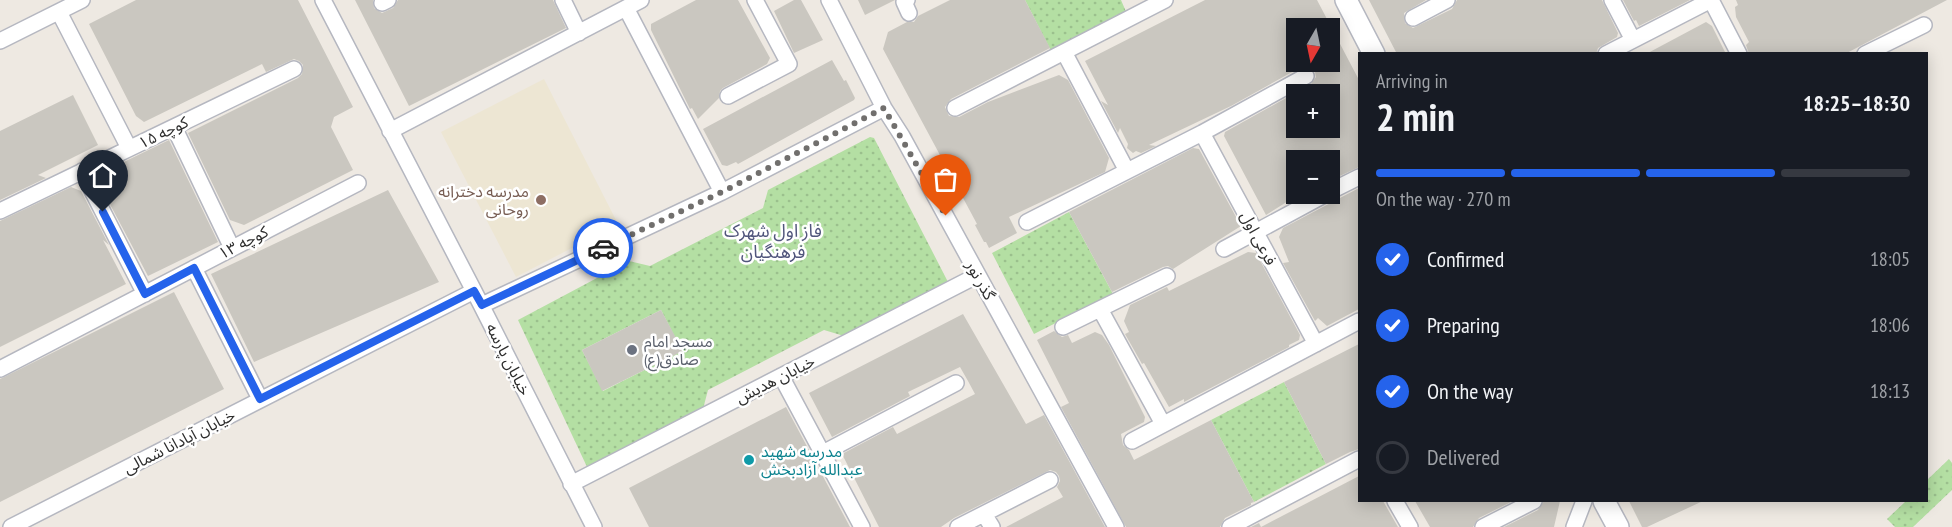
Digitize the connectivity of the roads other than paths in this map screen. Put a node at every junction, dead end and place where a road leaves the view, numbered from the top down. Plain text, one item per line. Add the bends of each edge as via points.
1 (82, 0) edge
2 (323, 0) edge
3 (563, 0) edge
4 (641, 0) edge
5 (755, 0) edge
6 (830, 0) edge
7 (1165, 0) edge
8 (1346, 0) edge
9 (1447, 0) edge
10 (1612, 0) edge
11 (1711, 0) edge
12 (1142, 5) edge
13 (626, 8) junction
14 (59, 12) junction
15 (1413, 18) dead end
16 (1924, 25) dead end
17 (579, 33) junction
18 (1633, 40) junction
19 (0, 41) edge
20 (1064, 52) junction
21 (1373, 52) edge
22 (1610, 52) edge
23 (1738, 52) edge
24 (1869, 52) edge
25 (294, 69) dead end
26 (1306, 76) dead end
27 (728, 96) dead end
28 (884, 108) junction
29 (955, 108) dead end
30 (174, 127) junction
31 (390, 131) junction
32 (1202, 133) junction
33 (129, 148) junction
34 (82, 171) junction
35 (1127, 171) junction
36 (1358, 178) edge
37 (358, 183) dead end
38 (1340, 187) edge
39 (722, 192) junction
40 (1306, 204) edge
41 (0, 212) edge
42 (1027, 222) dead end
43 (1255, 230) junction
44 (232, 248) junction
45 (1224, 249) dead end
46 (194, 268) junction
47 (978, 275) junction
48 (1167, 276) dead end
49 (474, 291) junction
50 (145, 294) junction
51 (482, 305) junction
52 (1100, 309) junction
53 (1358, 322) edge
54 (1063, 327) dead end
55 (1316, 344) junction
56 (0, 369) edge
57 (782, 376) junction
58 (956, 383) dead end
59 (260, 399) junction
60 (1163, 424) junction
61 (1132, 441) dead end
62 (823, 453) junction
63 (1358, 460) edge
64 (1050, 480) dead end
65 (571, 484) junction
66 (1396, 502) edge
67 (1532, 502) edge
68 (1584, 502) edge
69 (1605, 502) edge
70 (988, 520) edge
71 (11, 527) edge
72 (594, 527) edge
73 (862, 527) edge
74 (958, 527) edge
75 (1116, 527) edge
76 (1230, 527) edge
77 (1410, 527) edge
78 (1483, 527) edge
79 (1575, 527) edge
80 (1618, 527) edge

1 - 14 street
2 - 31 street, خیابان پارسه
3 - 17 street
4 - 13 street
5 - 27 street via 789,64
6 - 28 street, گذر نور
7 - 12 street
8 - 21 street
9 - 15 street
10 - 18 street
11 - 18 street
11 - 23 street
12 - 20 street via 1107,30
13 - 17 street
13 - 39 street
14 - 19 street
14 - 33 street
16 - 24 street
17 - 31 street
18 - 22 street
20 - 29 street
20 - 35 street
25 - 30 street, کوچه ۱۵
26 - 32 street
28 - 39 street
28 - 47 street, گذر نور
30 - 33 street, کوچه ۱۵
30 - 44 street
31 - 49 street, خیابان پارسه
32 - 35 street
32 - 43 street, فرعی اول
33 - 34 street, کوچه ۱۵
34 - 41 street, کوچه ۱۵
34 - 50 street
35 - 42 street
36 - 38 street
37 - 44 street, کوچه ۱۳
39 - 51 street
40 - 43 street
43 - 45 street
43 - 55 street, فرعی اول
44 - 46 street, کوچه ۱۳
46 - 50 street, کوچه ۱۳
46 - 59 street
47 - 57 street, خیابان هدیش
47 - 75 street, گذر نور
48 - 52 street
49 - 51 street, خیابان پارسه
49 - 59 street, خیابان آپادانا شمالی
50 - 56 street, کوچه ۱۳
51 - 65 street, خیابان پارسه
52 - 54 street
52 - 60 street
53 - 55 street
55 - 60 street
57 - 62 street
57 - 65 street, خیابان هدیش
58 - 62 street
59 - 71 street, خیابان آپادانا شمالی
60 - 61 street
62 - 73 street
63 - 76 street
64 - 70 street
65 - 72 street, خیابان پارسه
66 - 77 street
67 - 78 street
68 - 79 street
69 - 80 street
70 - 74 street

